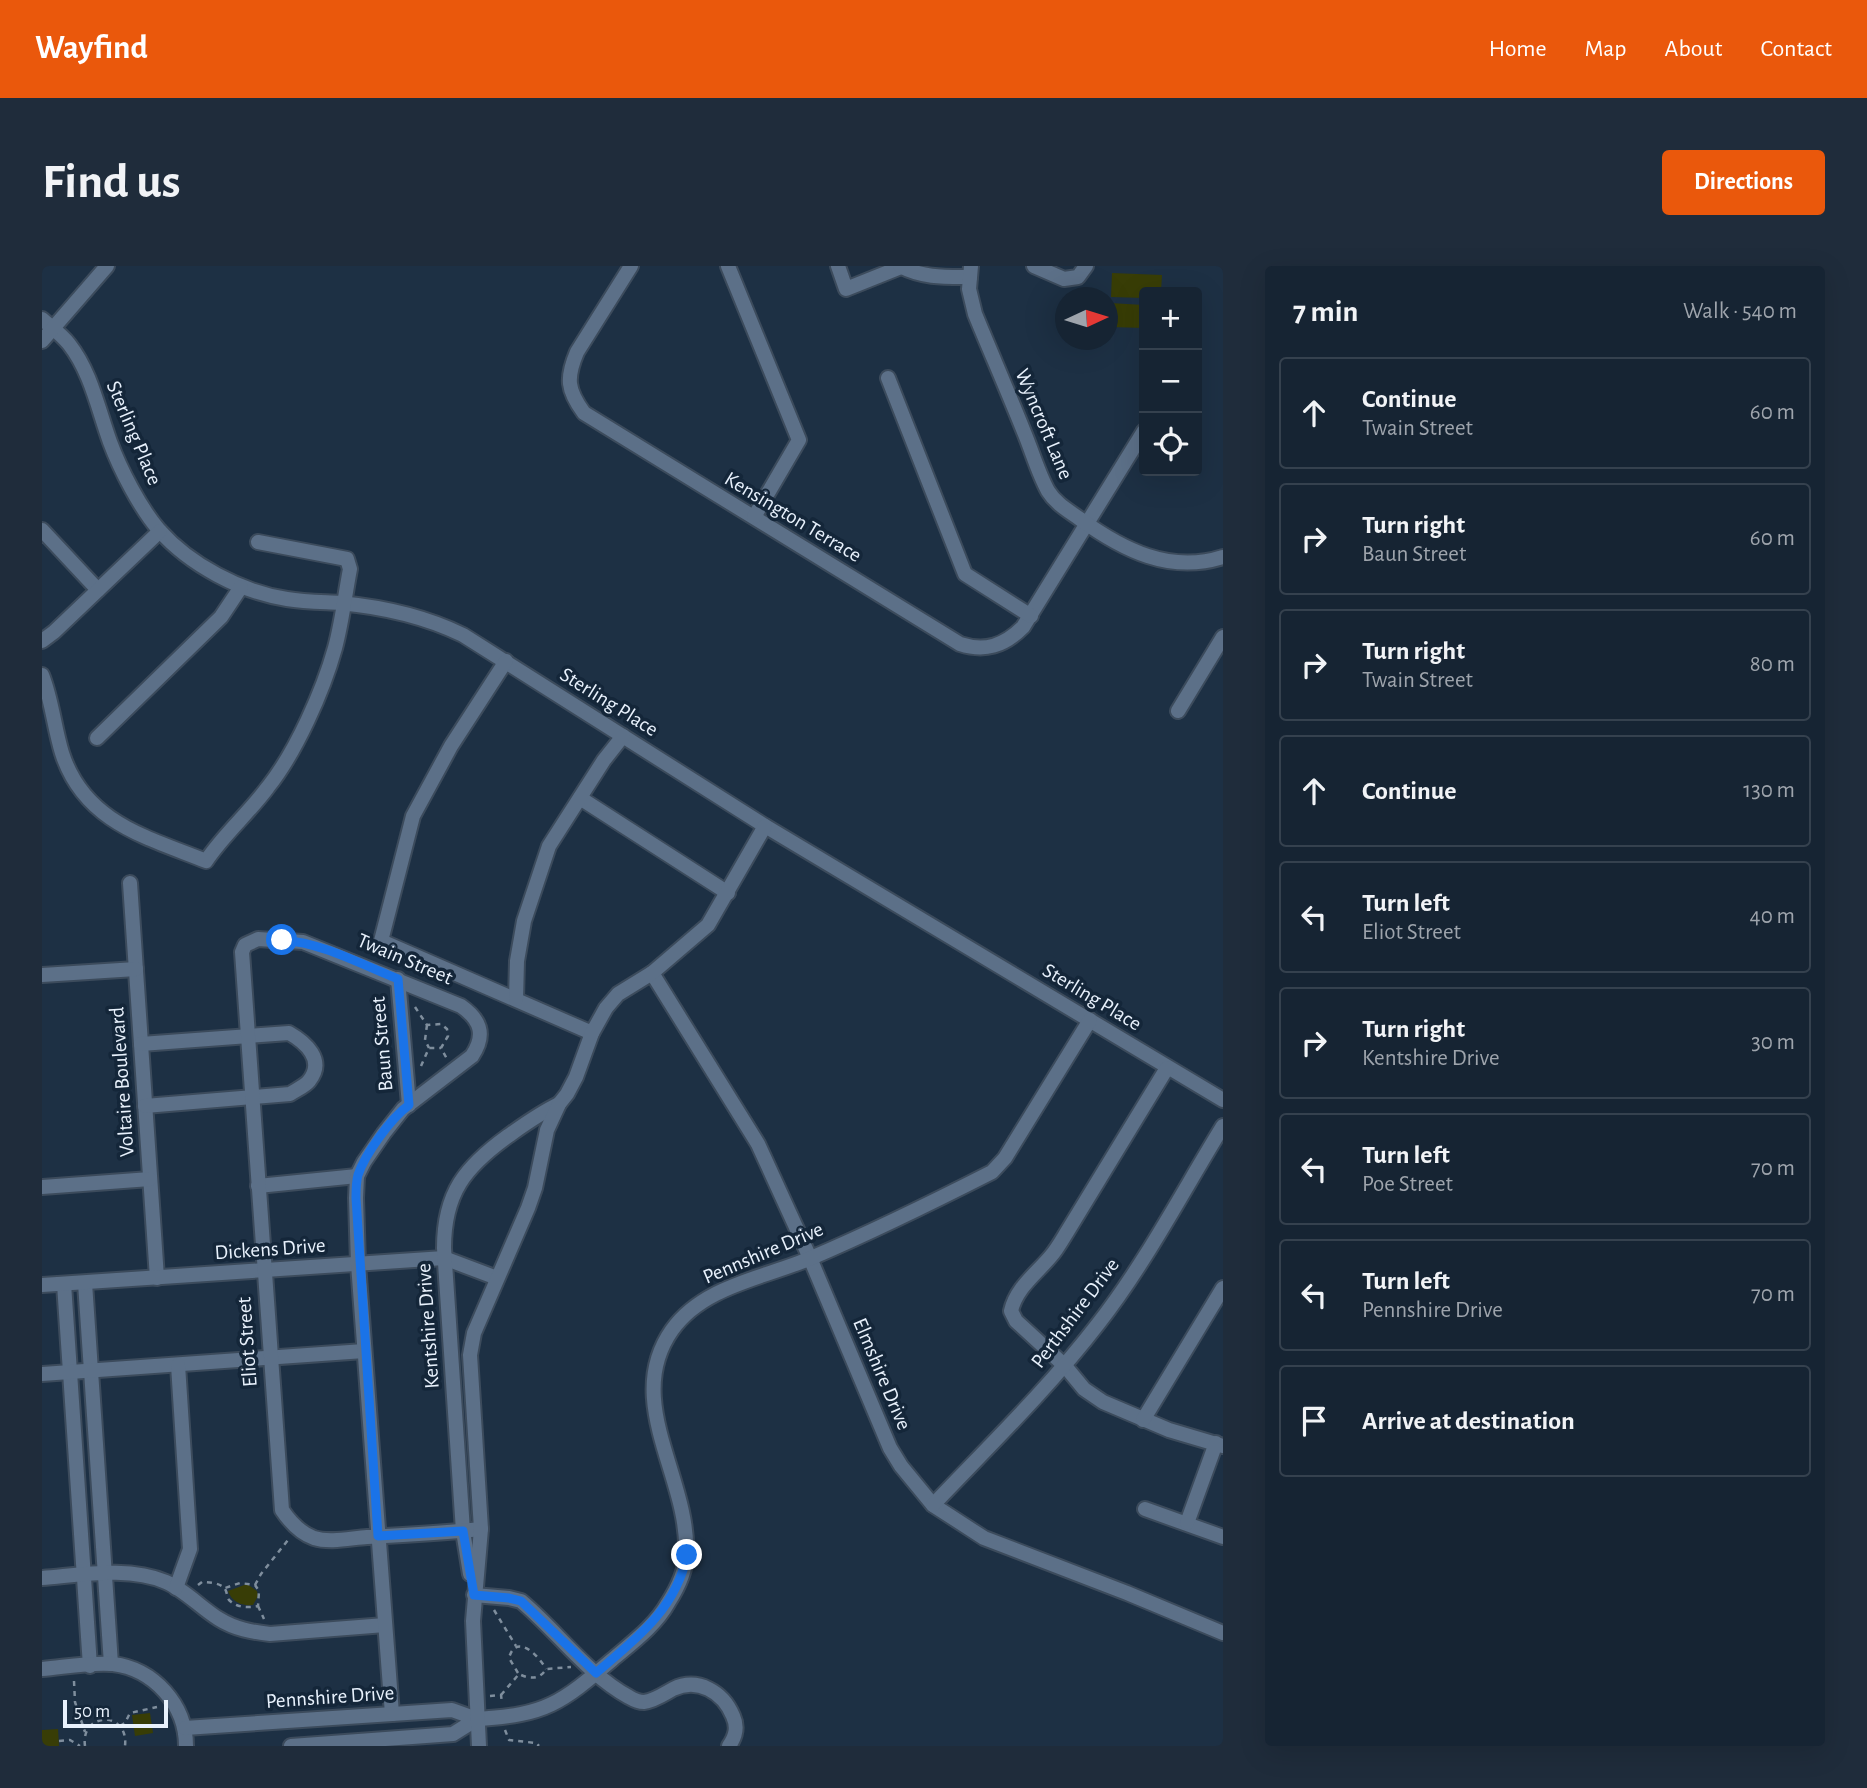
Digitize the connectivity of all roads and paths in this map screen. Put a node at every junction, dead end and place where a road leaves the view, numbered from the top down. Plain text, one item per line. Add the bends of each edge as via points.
1 (107, 266) edge
2 (631, 266) edge
3 (728, 266) edge
4 (838, 266) edge
5 (901, 266) edge
6 (1034, 266) edge
7 (1086, 266) edge
8 (971, 272) edge
9 (48, 324) edge
10 (42, 341) edge
11 (888, 378) dead end
12 (1139, 439) edge
13 (754, 517) junction
14 (1086, 523) junction
15 (42, 530) edge
16 (160, 531) junction
17 (258, 542) dead end
18 (1223, 557) edge
19 (241, 587) junction
20 (98, 590) junction
21 (343, 604) junction
22 (1031, 616) junction
23 (1223, 637) edge
24 (42, 641) edge
25 (506, 661) junction
26 (42, 675) edge
27 (1178, 711) dead end
28 (623, 736) junction
29 (97, 738) dead end
30 (580, 798) junction
31 (765, 825) junction
32 (130, 883) dead end
33 (728, 893) junction
34 (243, 960) joint
35 (136, 969) junction
36 (652, 974) junction
37 (42, 975) edge
38 (398, 979) junction
39 (516, 999) junction
40 (1090, 1020) junction
41 (427, 1025) junction
42 (592, 1033) junction
43 (248, 1035) junction
44 (141, 1044) junction
45 (429, 1048) junction
46 (441, 1048) junction
47 (1167, 1068) junction
48 (454, 1071) junction
49 (407, 1085) junction
50 (252, 1098) junction
51 (1223, 1101) edge
52 (559, 1104) junction
53 (409, 1105) junction
54 (145, 1106) junction
55 (1223, 1126) edge
56 (358, 1177) junction
57 (150, 1179) junction
58 (258, 1186) junction
59 (42, 1187) edge
60 (444, 1258) junction
61 (810, 1258) junction
62 (358, 1264) junction
63 (264, 1270) junction
64 (157, 1278) junction
65 (497, 1278) junction
66 (85, 1283) junction
67 (64, 1284) junction
68 (42, 1286) edge
69 (1223, 1288) edge
70 (365, 1351) junction
71 (270, 1359) junction
72 (178, 1365) junction
73 (1065, 1366) junction
74 (91, 1371) junction
75 (70, 1373) junction
76 (42, 1374) edge
77 (1143, 1420) junction
78 (1221, 1445) edge
79 (933, 1505) junction
80 (1145, 1508) dead end
81 (1187, 1523) junction
82 (298, 1529) junction
83 (481, 1529) junction
84 (463, 1531) junction
85 (378, 1536) junction
86 (1223, 1537) edge
87 (105, 1574) junction
88 (84, 1575) junction
89 (42, 1578) edge
90 (255, 1585) junction
91 (176, 1588) junction
92 (225, 1588) junction
93 (474, 1595) junction
94 (190, 1597) junction
95 (495, 1597) junction
96 (385, 1625) junction
97 (1223, 1633) edge
98 (516, 1646) junction
99 (584, 1661) junction
100 (111, 1664) junction
101 (90, 1666) junction
102 (73, 1667) junction
103 (42, 1669) edge
104 (546, 1669) junction
105 (596, 1673) junction
106 (519, 1674) junction
107 (501, 1695) dead end
108 (157, 1707) dead end
109 (392, 1714) junction
110 (477, 1719) junction
111 (292, 1720) junction
112 (120, 1726) junction
113 (185, 1728) junction
114 (85, 1734) junction
115 (59, 1741) dead end
116 (80, 1746) edge
117 (85, 1746) edge
118 (125, 1746) edge
119 (186, 1746) edge
120 (293, 1746) edge
121 (479, 1746) edge
122 (729, 1746) edge

1 - 9 street
2 - 13 street, Kensington Terrace via 577,352 569,378 571,393 584,413
3 - 13 street via 799,440
4 - 5 street via 846,289
5 - 8 street via 933,277
6 - 7 street via 1064,279 1078,277
8 - 14 street, Wyncroft Lane via 969,289 975,314 1049,492
9 - 10 street
9 - 16 street, Sterling Place via 68,343 83,367 118,460
11 - 22 street via 965,574
12 - 14 street, Kensington Terrace
13 - 22 street, Kensington Terrace via 960,644 974,648 1003,644
14 - 18 street, Wyncroft Lane via 1140,555 1163,562 1191,564
14 - 22 street, Kensington Terrace
15 - 20 street
16 - 19 street, Sterling Place via 202,566
16 - 20 street
17 - 21 street via 347,559
19 - 21 street, Sterling Place via 286,599
19 - 29 street via 221,617
20 - 24 street
21 - 25 street, Sterling Place via 440,624
21 - 26 street via 325,680 286,761 206,861 130,831 86,798 62,752
23 - 27 street
25 - 28 street, Sterling Place
25 - 39 street via 451,746 413,817 381,941
28 - 30 street
28 - 31 street, Sterling Place
30 - 33 street
30 - 39 street via 549,846 538,873 517,961
31 - 33 street, Kentshire Drive
31 - 40 street, Sterling Place
32 - 35 street, Voltaire Boulevard
33 - 36 street, Kentshire Drive via 708,925
34 - 38 street, Twain Street via 245,945 258,939 303,942
34 - 43 street, Eliot Street
35 - 37 street
35 - 44 street, Voltaire Boulevard
36 - 42 street, Kentshire Drive via 618,994
36 - 61 street, Elmshire Drive via 758,1144
38 - 41 path
38 - 48 street, Twain Street via 461,1006 476,1020 479,1046
38 - 49 street, Baun Street
39 - 42 street
40 - 47 street, Sterling Place
40 - 61 street, Pennshire Drive via 992,1172
41 - 45 path
41 - 46 path via 441,1024 447,1029
42 - 52 street, Kentshire Drive via 576,1077
43 - 44 street
43 - 50 street, Eliot Street
43 - 50 street via 289,1033 305,1042 314,1055 309,1081 290,1094
44 - 54 street, Voltaire Boulevard
45 - 46 path
45 - 49 path
46 - 48 path
47 - 51 street, Sterling Place
47 - 73 street via 1053,1254 1014,1299 1011,1311 1016,1321
48 - 53 street, Twain Street
49 - 53 street, Baun Street
50 - 54 street
50 - 58 street, Eliot Street
52 - 60 street, Kentshire Drive via 538,1114 470,1167 449,1208
52 - 65 street, Kentshire Drive via 547,1130 528,1208
53 - 56 street, Twain Street via 384,1133
54 - 57 street, Voltaire Boulevard
55 - 73 street, Perthshire Drive via 1128,1282
56 - 58 street
56 - 62 street, Twain Street
57 - 59 street
57 - 64 street, Voltaire Boulevard
58 - 63 street, Eliot Street
60 - 62 street, Dickens Drive
60 - 65 street, Dickens Drive
60 - 84 street, Kentshire Drive
61 - 79 street, Elmshire Drive via 890,1448
61 - 105 street, Pennshire Drive via 710,1295 687,1313 664,1343 652,1393 681,1509 684,1566 656,1620
62 - 63 street, Dickens Drive
62 - 70 street, Twain Street
63 - 64 street, Dickens Drive
63 - 71 street, Eliot Street
64 - 66 street, Dickens Drive
65 - 83 street, Kentshire Drive via 478,1320 470,1355
66 - 67 street, Dickens Drive
66 - 74 street
67 - 68 street, Dickens Drive
67 - 75 street
69 - 77 street
70 - 71 street
70 - 85 street, Twain Street
71 - 72 street
71 - 82 street, Eliot Street via 279,1496 282,1510
72 - 74 street
72 - 91 street via 190,1549
73 - 77 street via 1103,1402
73 - 79 street, Perthshire Drive
74 - 75 street
74 - 87 street
75 - 76 street
75 - 88 street
77 - 78 street
78 - 81 street
79 - 97 street, Elmshire Drive via 984,1538
80 - 81 street
81 - 86 street
82 - 85 street via 326,1540
82 - 90 path
83 - 84 street
83 - 93 street, Kentshire Drive
84 - 85 street
84 - 93 street, Kentshire Drive
85 - 96 street, Twain Street
87 - 88 street
87 - 91 street via 151,1577
87 - 100 street
88 - 89 street
88 - 101 street
90 - 92 path
90 - 92 path via 260,1598 258,1606 250,1608 229,1600
91 - 94 street
92 - 94 path via 202,1582
93 - 95 street
93 - 110 street, Kentshire Drive
94 - 96 street via 220,1620 254,1632
95 - 98 path via 494,1612
95 - 99 street via 521,1601
96 - 109 street, Twain Street
98 - 104 path via 534,1653
98 - 106 path via 509,1658
99 - 104 path via 576,1667
99 - 105 street
100 - 101 street
100 - 113 street via 133,1669 160,1687
101 - 102 street
102 - 103 street
102 - 114 path via 75,1702
104 - 106 path via 538,1677
105 - 110 street, Pennshire Drive via 571,1694 540,1710
105 - 122 street via 639,1702 688,1684 711,1689 735,1721
106 - 107 path
108 - 112 path via 130,1713
109 - 110 street, Pennshire Drive via 452,1710
109 - 111 street, Pennshire Drive
110 - 120 street, Pennshire Drive via 453,1734
110 - 121 street, Kentshire Drive
111 - 113 street, Pennshire Drive
111 - 120 street
112 - 114 path via 100,1720
112 - 118 path
113 - 119 street
114 - 117 path
115 - 116 path via 70,1740

